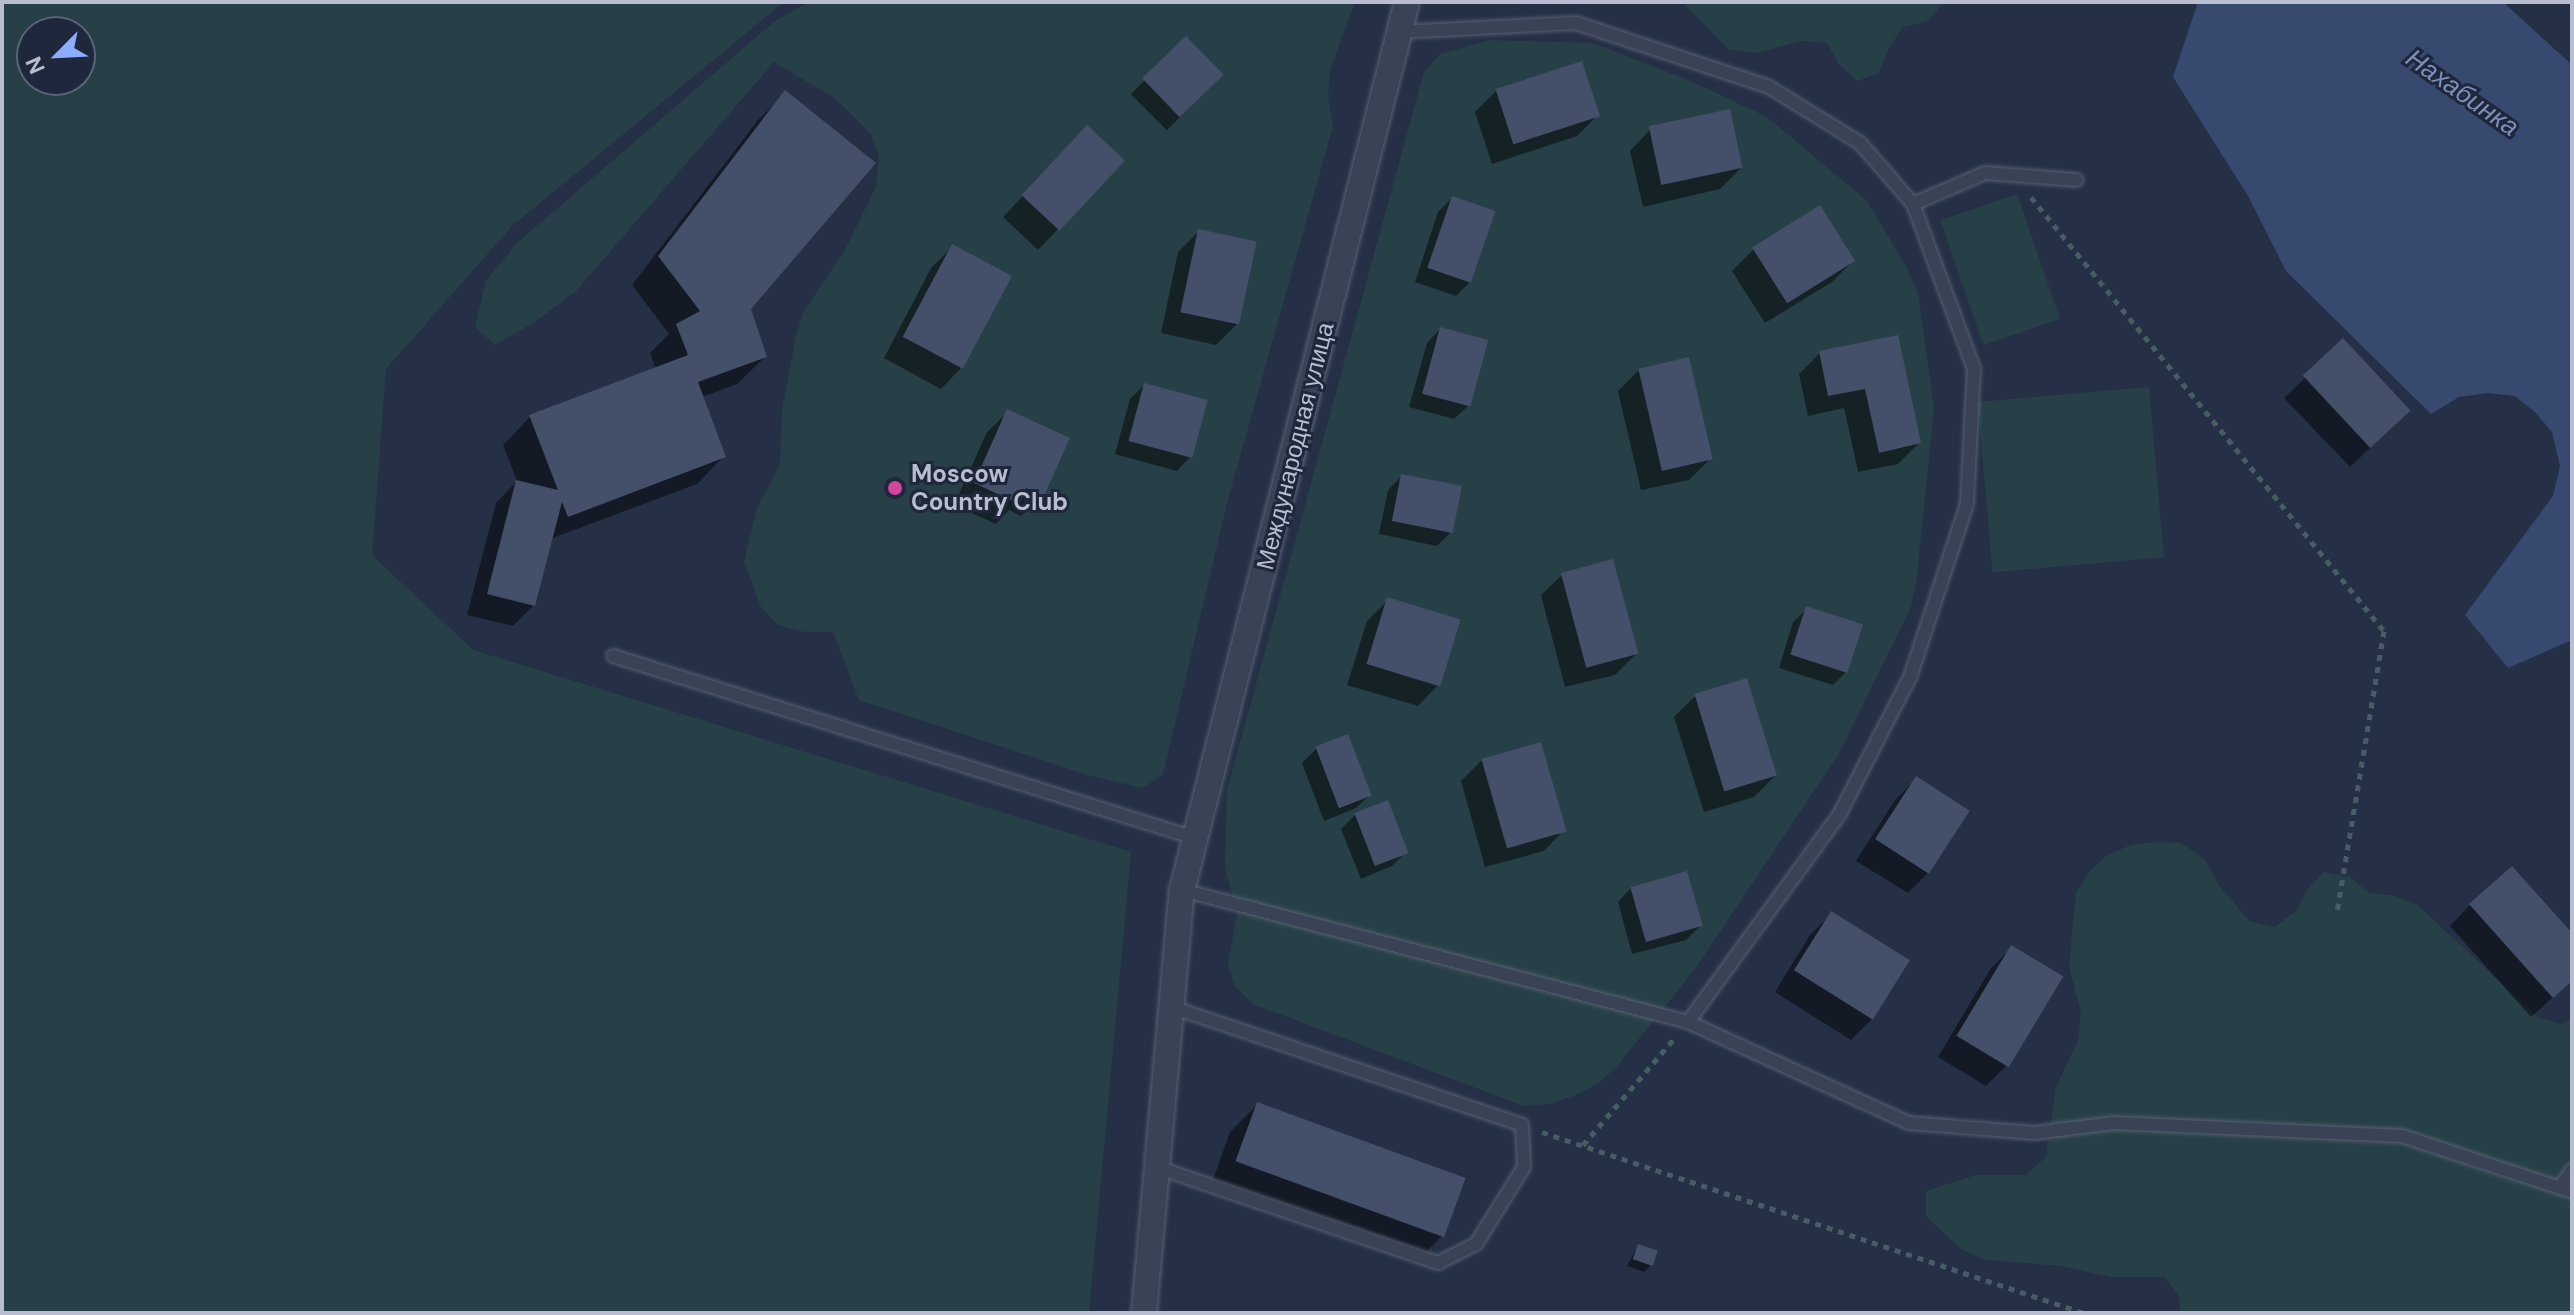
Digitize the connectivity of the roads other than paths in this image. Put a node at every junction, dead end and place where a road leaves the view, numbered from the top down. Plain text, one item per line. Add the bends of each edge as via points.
1 (1407, 2) edge
2 (1400, 32) junction
3 (2077, 180) dead end
4 (1913, 204) junction
5 (613, 656) dead end
6 (1195, 838) junction
7 (1182, 890) junction
8 (1172, 1007) junction
9 (1688, 1022) junction
10 (1159, 1168) junction
11 (2572, 1170) edge
12 (2566, 1190) edge
13 (1144, 1313) edge

1 - 2 street, Международная улица
2 - 4 lane via 1576,23 1769,87 1860,143
2 - 6 street, Международная улица
3 - 4 lane via 1985,173
4 - 9 lane via 1974,369 1967,504 1910,677 1839,815
5 - 6 lane
6 - 7 street, Международная улица
7 - 8 street, Международная улица
7 - 9 lane
8 - 10 street, Международная улица
8 - 10 lane via 1522,1125 1524,1167 1476,1244 1438,1263
9 - 12 lane via 1909,1123 2034,1133 2114,1123 2402,1136
10 - 13 street, Международная улица
11 - 12 lane

